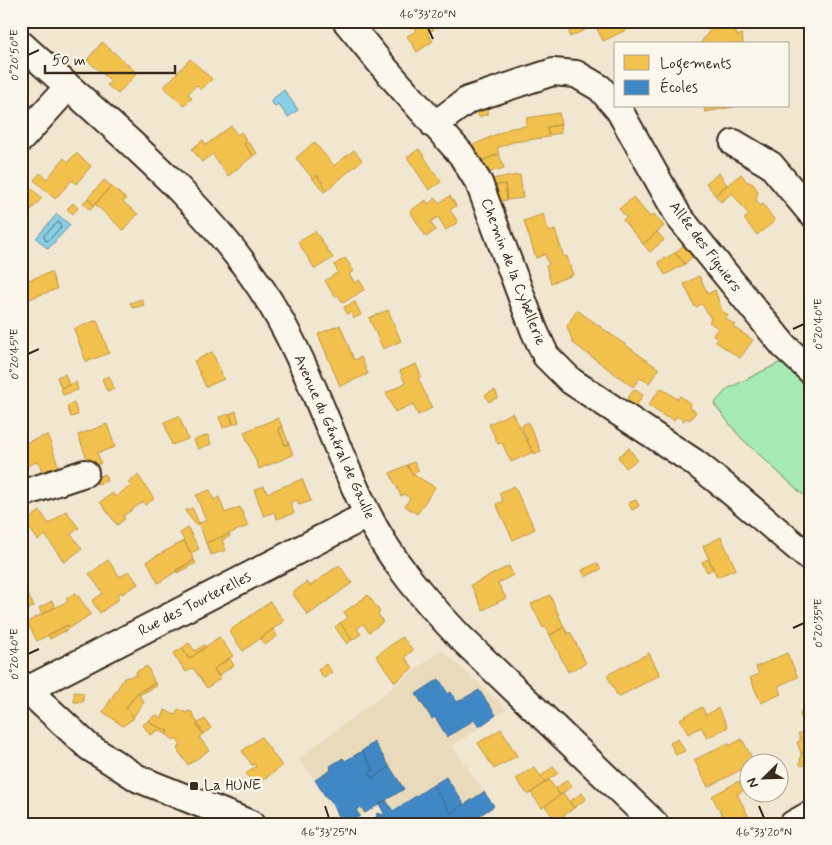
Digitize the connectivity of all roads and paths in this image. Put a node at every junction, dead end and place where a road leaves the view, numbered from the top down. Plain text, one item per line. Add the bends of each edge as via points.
1 (346, 21) edge
2 (21, 44) edge
3 (68, 87) junction
4 (614, 104) edge
5 (617, 108) edge
6 (434, 125) junction
7 (21, 139) edge
8 (734, 143) dead end
9 (811, 213) edge
10 (811, 371) edge
11 (85, 473) dead end
12 (21, 494) edge
13 (367, 515) junction
14 (811, 559) edge
15 (24, 689) edge
16 (811, 814) edge
17 (251, 824) edge
18 (655, 824) edge
19 (793, 824) edge

1 - 6 street, Chemin de la Cybellerie
2 - 3 street, Avenue du Général de Gaulle
3 - 7 street
3 - 13 street, Avenue du Général de Gaulle via 169,179 207,218 244,264 286,330
4 - 6 street, Allée des Figuiers via 600,88 576,74 553,72 468,100
5 - 10 street, Allée des Figuiers via 679,218 784,346
6 - 14 street, Chemin de la Cybellerie via 461,154 479,183 546,356 571,381 701,468
8 - 9 street via 770,165
11 - 12 street
13 - 15 street, Rue des Tourterelles
13 - 18 street, Avenue du Général de Gaulle via 408,576 440,616
15 - 17 street via 89,747 138,779
16 - 19 street

